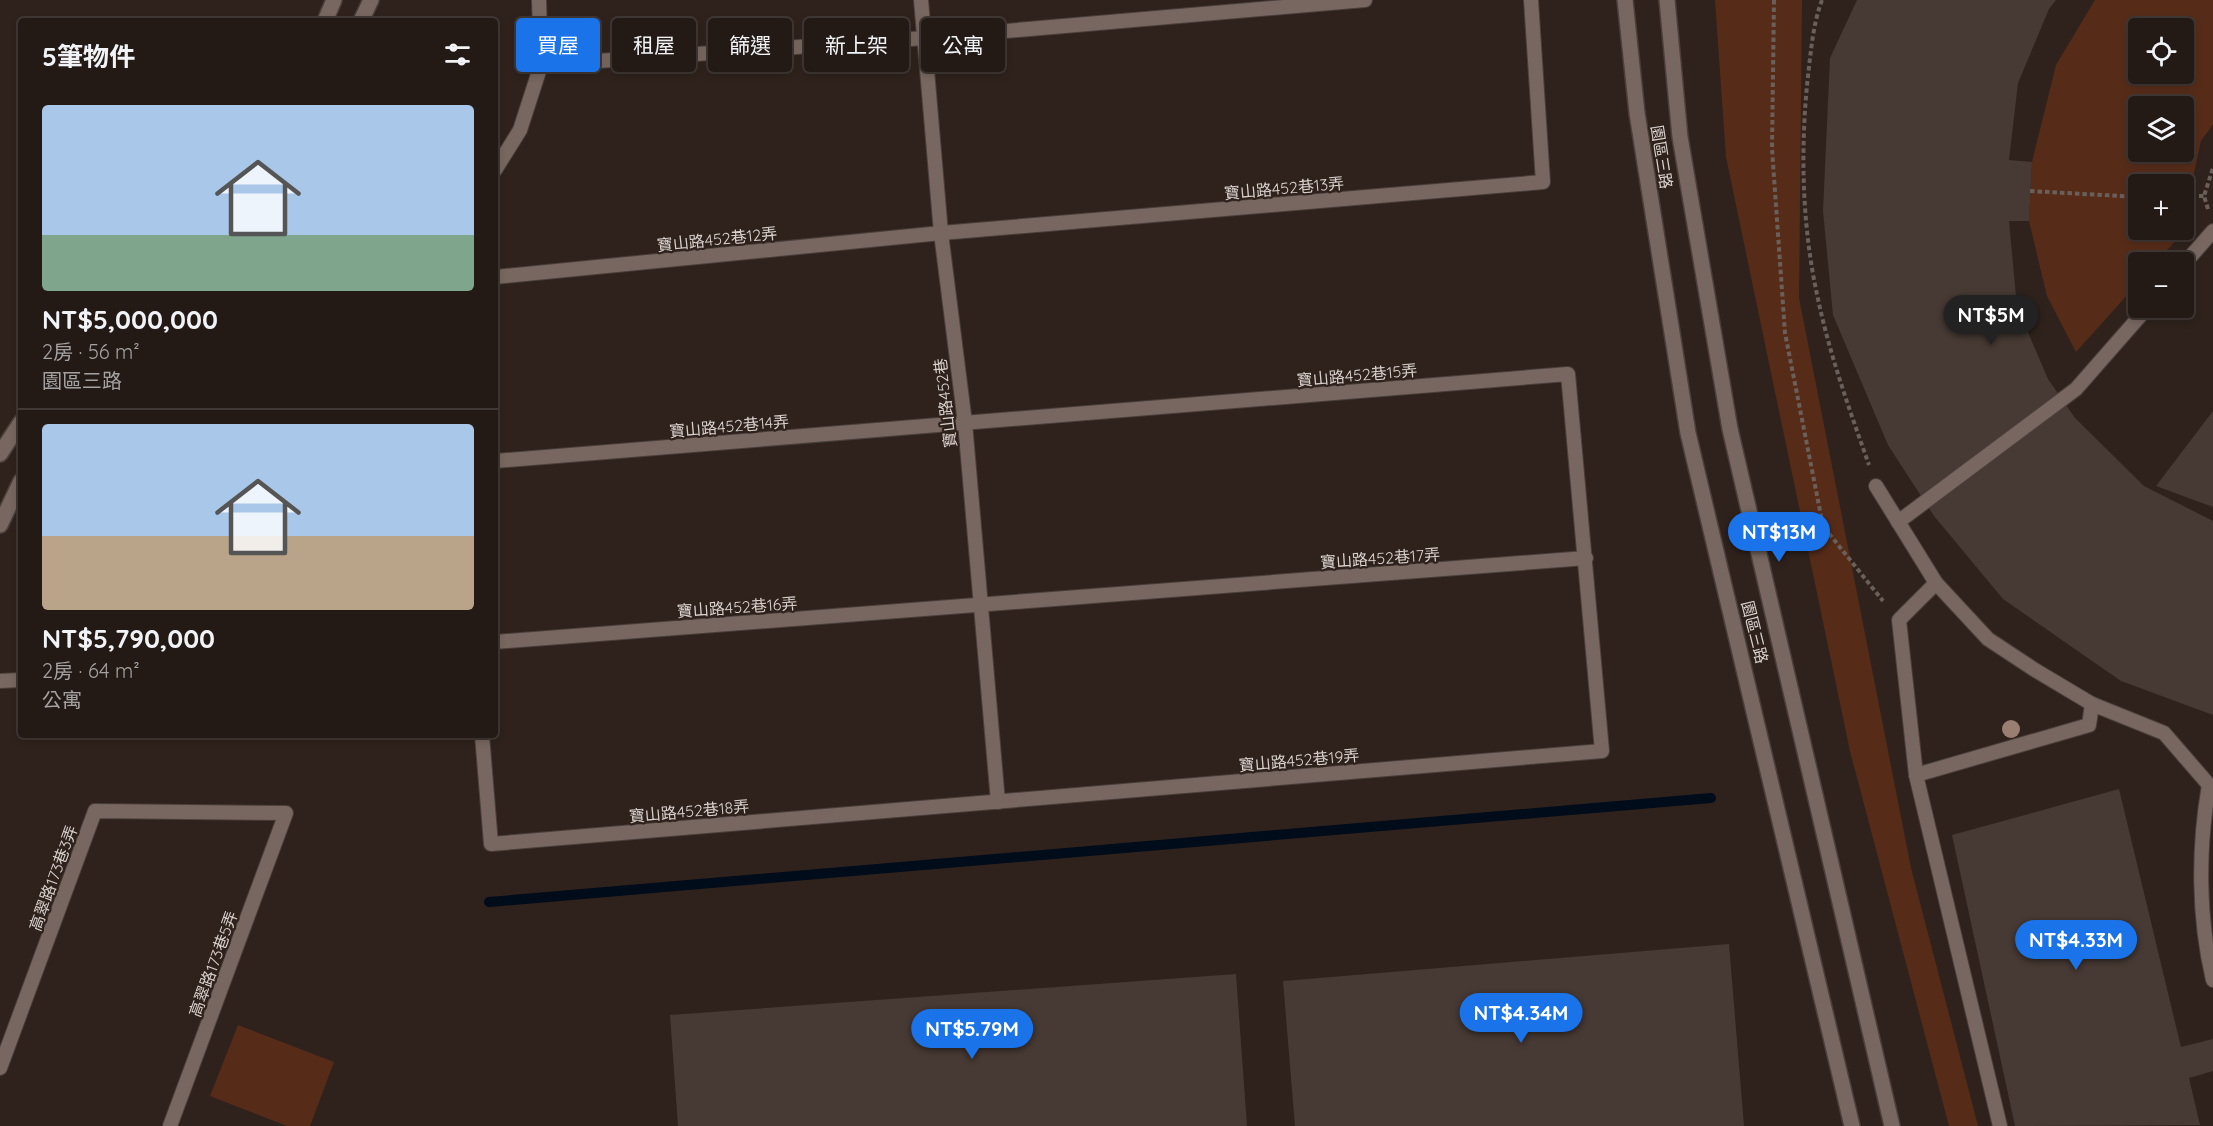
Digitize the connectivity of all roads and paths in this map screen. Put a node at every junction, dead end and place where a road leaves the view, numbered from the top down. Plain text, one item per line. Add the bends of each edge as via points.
1 (334, 0) edge
2 (371, 0) edge
3 (539, 0) edge
4 (921, 0) edge
5 (1365, 0) edge
6 (1531, 0) edge
7 (1625, 0) edge
8 (1666, 0) edge
9 (1774, 0) edge
10 (1822, 0) edge
11 (326, 18) edge
12 (362, 18) edge
13 (540, 18) edge
14 (923, 18) edge
15 (1005, 31) edge
16 (921, 38) edge
17 (600, 60) edge
18 (538, 72) edge
19 (928, 72) edge
20 (498, 165) edge
21 (2213, 168) edge
22 (2030, 191) dead end
23 (2128, 195) edge
24 (2194, 196) edge
25 (2204, 196) junction
26 (2210, 217) dead end
27 (2213, 231) edge
28 (941, 234) junction
29 (2194, 253) edge
30 (498, 277) edge
31 (2137, 318) edge
32 (965, 423) junction
33 (18, 427) edge
34 (0, 454) edge
35 (498, 461) edge
36 (1876, 486) joint
37 (18, 487) edge
38 (1898, 522) junction
39 (0, 525) edge
40 (1587, 558) junction
41 (1936, 583) junction
42 (982, 605) junction
43 (1899, 620) junction
44 (498, 642) edge
45 (18, 680) edge
46 (0, 681) edge
47 (2092, 704) junction
48 (482, 738) edge
49 (1916, 775) junction
50 (998, 802) junction
51 (286, 813) joint
52 (2213, 980) edge
53 (0, 1068) edge
54 (170, 1126) edge
55 (1852, 1126) edge
56 (1892, 1126) edge
57 (2000, 1126) edge

1 - 11 street
2 - 12 street
3 - 13 lane
4 - 14 lane, 寶山路452巷
5 - 15 lane
6 - 28 lane, 寶山路452巷13弄 via 1543,182
7 - 55 street, 園區三路 via 1636,113 1688,433
8 - 56 street, 園區三路 via 1680,137 1730,429
9 - 43 path via 1772,149 1785,333 1823,526
10 - 36 path via 1815,17 1803,116 1806,219 1817,299
16 - 17 lane
18 - 20 lane via 520,129
19 - 28 lane, 寶山路452巷
21 - 25 path
22 - 23 path
24 - 25 path
25 - 26 path
27 - 29 lane
28 - 30 lane, 寶山路452巷12弄
28 - 32 lane, 寶山路452巷
31 - 38 lane via 2076,389
32 - 35 lane, 寶山路452巷14弄
32 - 40 lane, 寶山路452巷15弄 via 1568,374
32 - 42 lane, 寶山路452巷
33 - 34 street
36 - 38 lane
37 - 39 street
38 - 41 lane
40 - 42 lane, 寶山路452巷17弄
40 - 50 lane, 寶山路452巷19弄 via 1602,751
41 - 43 lane
41 - 47 lane via 1988,639
42 - 44 lane, 寶山路452巷16弄
42 - 50 lane, 寶山路452巷
43 - 49 lane
45 - 46 lane
47 - 49 lane via 2089,725
47 - 52 lane via 2164,733 2209,785 2202,824 2204,928
48 - 50 lane, 寶山路452巷18弄 via 491,844
49 - 57 lane
51 - 53 lane, 高翠路173巷3弄 via 95,811
51 - 54 lane, 高翠路173巷5弄

